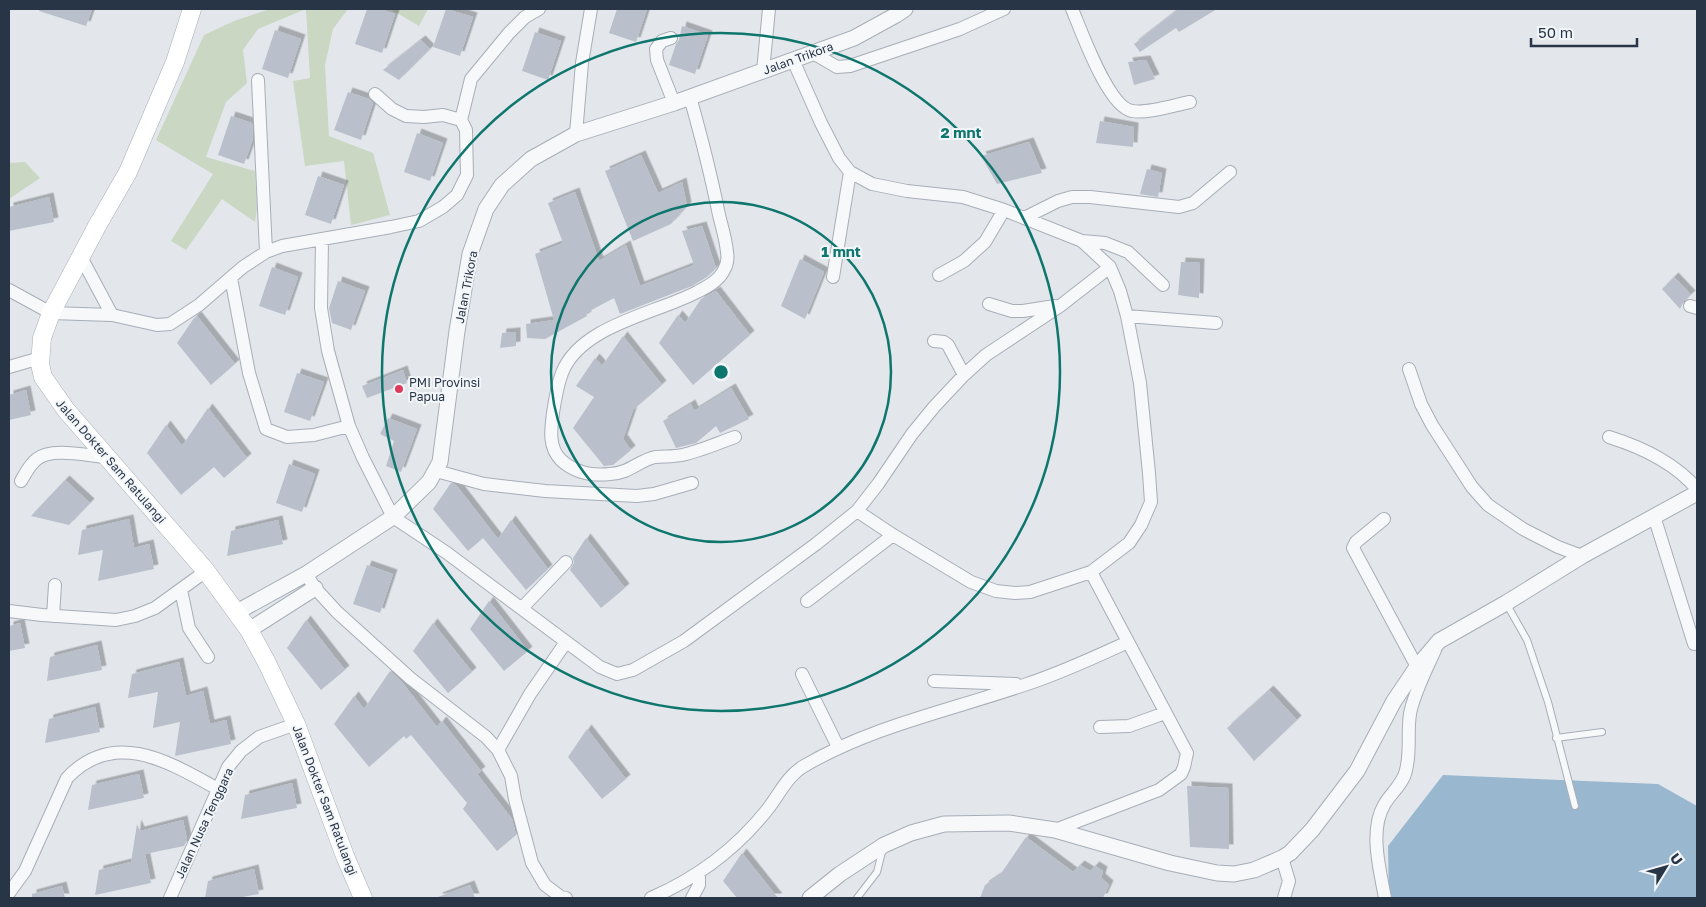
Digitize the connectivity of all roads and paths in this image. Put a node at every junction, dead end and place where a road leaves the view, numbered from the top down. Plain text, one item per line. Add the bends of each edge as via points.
1 (192, 9) edge
2 (539, 9) edge
3 (770, 9) edge
4 (905, 9) edge
5 (1004, 9) edge
6 (1072, 9) edge
7 (588, 10) edge
8 (671, 38) dead end
9 (813, 53) junction
10 (793, 60) junction
11 (763, 72) junction
12 (258, 80) dead end
13 (375, 94) dead end
14 (690, 97) junction
15 (1190, 102) dead end
16 (674, 103) junction
17 (461, 120) junction
18 (576, 134) junction
19 (850, 172) junction
20 (1230, 172) dead end
21 (1004, 210) junction
22 (1024, 218) junction
23 (322, 239) junction
24 (1082, 240) junction
25 (266, 252) junction
26 (81, 257) junction
27 (1110, 267) junction
28 (940, 275) dead end
29 (833, 277) dead end
30 (231, 278) junction
31 (1164, 285) dead end
32 (9, 290) edge
33 (990, 304) dead end
34 (1060, 306) junction
35 (51, 313) junction
36 (112, 315) junction
37 (1127, 316) junction
38 (1216, 323) dead end
39 (934, 341) dead end
40 (40, 358) junction
41 (9, 367) edge
42 (1409, 369) dead end
43 (964, 375) junction
44 (349, 426) junction
45 (735, 437) dead end
46 (1609, 437) dead end
47 (107, 457) junction
48 (436, 471) junction
49 (21, 481) dead end
50 (692, 483) dead end
51 (1697, 491) edge
52 (858, 511) junction
53 (1654, 516) junction
54 (393, 517) junction
55 (1384, 520) dead end
56 (893, 536) junction
57 (1582, 556) junction
58 (566, 562) dead end
59 (206, 571) junction
60 (1091, 572) junction
61 (306, 574) junction
62 (54, 585) dead end
63 (315, 588) junction
64 (181, 590) junction
65 (807, 601) dead end
66 (1506, 603) junction
67 (522, 608) junction
68 (9, 611) edge
69 (237, 612) junction
70 (53, 616) junction
71 (249, 630) junction
72 (1439, 641) junction
73 (566, 642) junction
74 (1128, 642) junction
75 (1694, 644) dead end
76 (208, 657) dead end
77 (1417, 667) junction
78 (802, 674) dead end
79 (934, 681) dead end
80 (1028, 684) junction
81 (1165, 713) junction
82 (296, 724) junction
83 (1100, 727) dead end
84 (1602, 732) dead end
85 (1556, 738) junction
86 (838, 747) junction
87 (498, 750) junction
88 (218, 789) junction
89 (1575, 806) dead end
90 (1055, 830) junction
91 (884, 845) junction
92 (1282, 858) junction
93 (699, 874) junction
94 (9, 893) edge
95 (170, 898) edge
96 (363, 898) edge
97 (566, 898) edge
98 (651, 898) edge
99 (692, 898) edge
100 (810, 898) edge
101 (857, 898) edge
102 (1284, 898) edge
103 (1385, 898) edge

1 - 26 main road, Jalan Dokter Sam Ratulangi via 176,62 128,172
2 - 17 street via 508,33 471,79
3 - 11 street
4 - 9 street, Jalan Trikora via 854,38
5 - 9 street via 960,29 850,66 837,67
6 - 15 street via 1104,82 1124,107 1132,111
7 - 18 street
8 - 16 street via 662,41 656,49 657,60
9 - 10 street, Jalan Trikora
10 - 11 street, Jalan Trikora
10 - 19 street via 821,123
11 - 14 street, Jalan Trikora
12 - 25 street
13 - 17 street via 406,116 443,115
14 - 16 street, Jalan Trikora
14 - 45 street via 727,253 724,272 704,288 676,303 609,328 574,354 562,372 555,398 552,444 558,457 568,466 591,474 608,474 624,472 654,458 680,455
16 - 18 street, Jalan Trikora
17 - 23 street via 466,130 467,175 456,195 443,207 418,221
18 - 48 street, Jalan Trikora via 531,159 502,185 486,209 470,254 444,438
19 - 21 street via 872,184 963,197
19 - 29 street
20 - 22 street via 1192,203 1179,207 1072,197
21 - 22 street
21 - 28 street via 985,242 964,261
22 - 24 street
23 - 25 street
23 - 44 street via 322,315 328,351
24 - 27 street
24 - 31 street via 1105,243 1128,252
25 - 30 street
26 - 35 main road, Jalan Dokter Sam Ratulangi
26 - 36 street
27 - 34 street
27 - 37 street
30 - 36 street via 170,324 157,325
30 - 44 street via 249,373 266,429 287,437
32 - 35 street
33 - 34 street via 1017,311
34 - 43 street via 986,355
35 - 36 street
35 - 40 main road, Jalan Dokter Sam Ratulangi via 42,338
37 - 38 street
37 - 60 street via 1140,384 1151,502 1129,543
39 - 43 street via 948,344
40 - 41 street
40 - 47 main road, Jalan Dokter Sam Ratulangi via 43,377 51,391
42 - 57 street via 1432,426 1472,487 1488,505 1523,529
43 - 52 street via 917,428
44 - 54 street
46 - 51 street via 1626,442 1671,466 1687,477
47 - 49 street via 44,455 33,462
47 - 59 main road, Jalan Dokter Sam Ratulangi
48 - 50 street via 484,484 637,496
48 - 54 street, Jalan Trikora
51 - 53 street
52 - 56 street
52 - 73 street via 684,641 633,670 617,674 600,667
53 - 57 street
53 - 75 street
54 - 61 street, Jalan Trikora
54 - 67 street via 448,552
55 - 77 street via 1353,548
56 - 60 street via 971,582 996,591 1030,592
56 - 65 street
57 - 66 street
58 - 67 street
59 - 64 street
59 - 69 main road, Jalan Dokter Sam Ratulangi
60 - 74 street
61 - 63 street
61 - 69 street, Jalan Trikora
62 - 70 street
63 - 71 street
63 - 87 street via 336,612 410,678
64 - 70 street via 155,608 116,620
64 - 76 street via 189,628
66 - 72 street
66 - 85 lane via 1527,640 1548,702
67 - 73 street
68 - 70 street
69 - 71 main road, Jalan Dokter Sam Ratulangi
71 - 82 main road, Jalan Dokter Sam Ratulangi
72 - 77 street
72 - 103 street via 1410,710 1406,773 1377,817 1376,837
73 - 87 street via 530,694
74 - 80 street
74 - 81 street
77 - 92 street via 1394,701 1357,771 1312,830
78 - 86 street
79 - 80 street
80 - 86 street
81 - 83 street via 1129,726
81 - 90 street via 1187,753 1181,774 1159,790
82 - 88 street, Jalan Nusa Tenggara via 259,737 241,751 228,767
82 - 96 main road, Jalan Dokter Sam Ratulangi
84 - 85 lane
85 - 89 lane
86 - 93 street via 801,768 733,847
87 - 97 street via 511,776 532,862 545,885
88 - 94 street via 146,754 117,752 94,759 76,768 67,778 25,871
88 - 95 street, Jalan Nusa Tenggara
90 - 91 street via 1008,823 944,824
90 - 92 street via 1217,873 1254,870
91 - 100 street
91 - 101 lane via 877,872
92 - 102 street via 1289,881
93 - 98 street
93 - 99 street via 699,885

